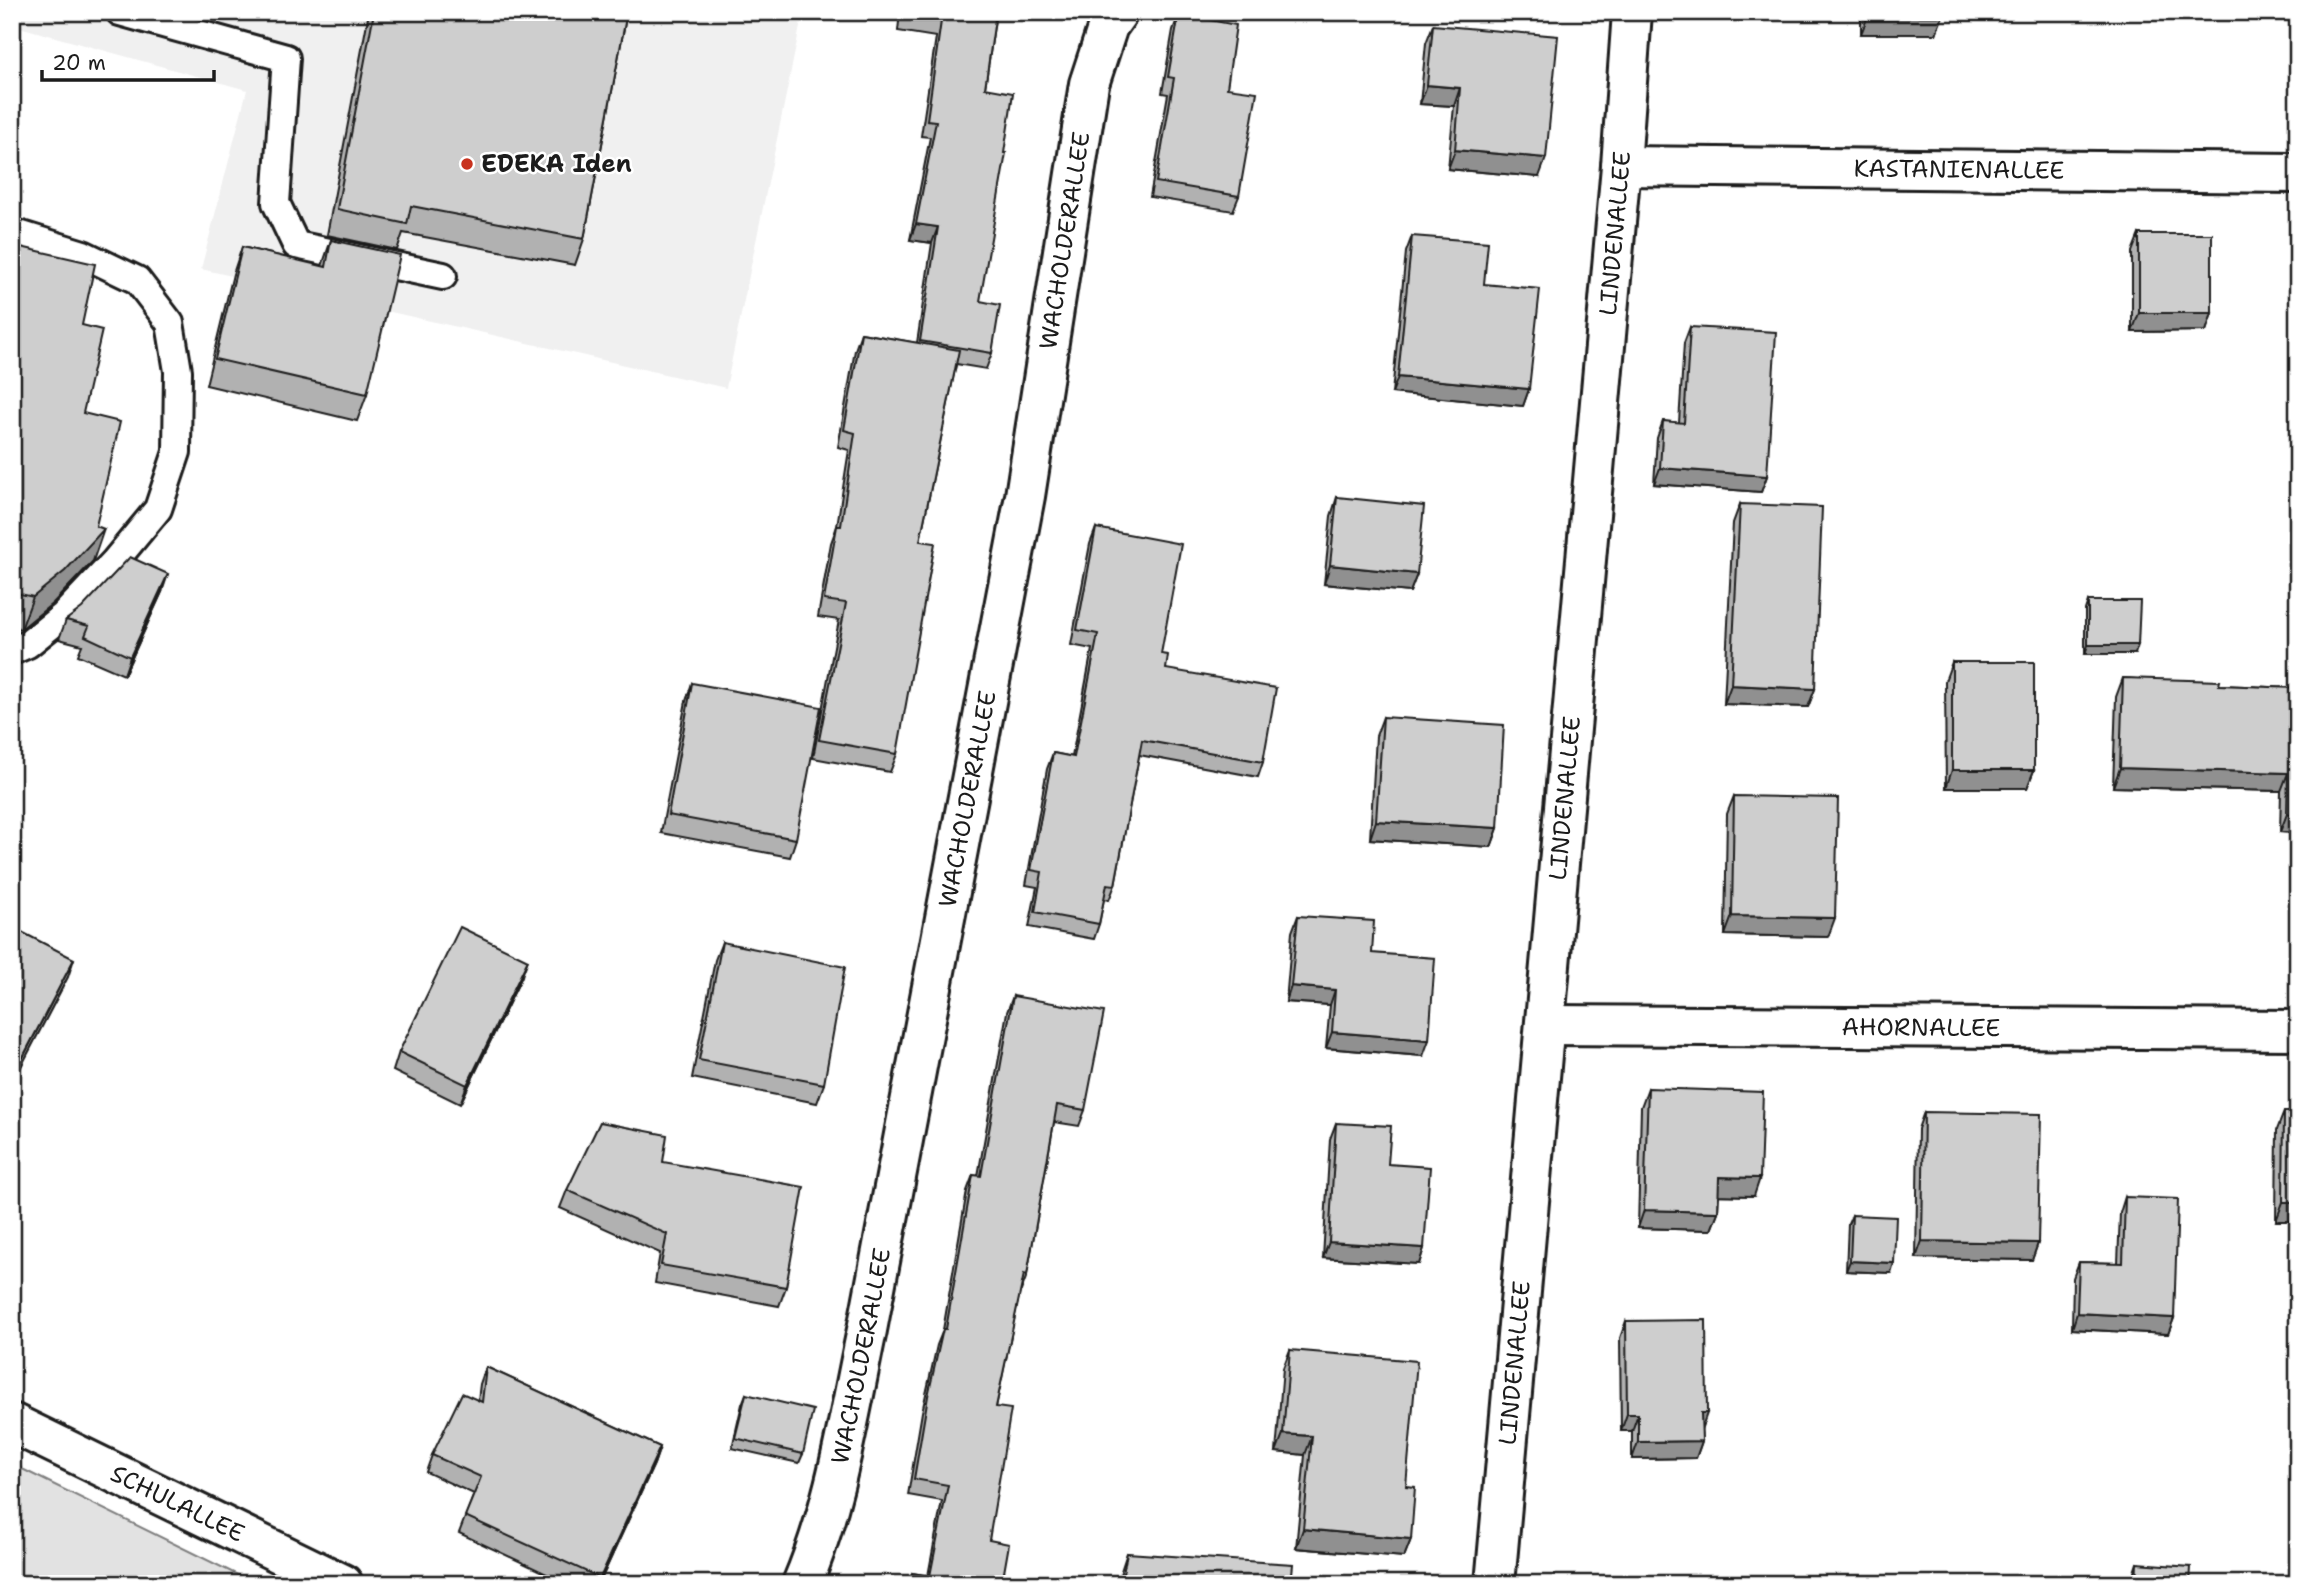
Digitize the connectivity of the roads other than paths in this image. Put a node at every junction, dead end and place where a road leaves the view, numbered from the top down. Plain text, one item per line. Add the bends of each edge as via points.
1 (120, 12) edge
2 (1118, 12) edge
3 (1632, 12) edge
4 (1621, 166) junction
5 (2298, 173) edge
6 (12, 232) edge
7 (443, 276) dead end
8 (12, 651) edge
9 (1545, 1025) junction
10 (2298, 1030) edge
11 (12, 1423) edge
12 (343, 1584) edge
13 (802, 1584) edge
14 (1495, 1584) edge

1 - 7 lane via 286,58 276,203 296,245
2 - 13 street, WACHOLDERALLEE via 1108,26 1089,83 1025,496 867,1330 841,1457 816,1551
3 - 4 street, LINDENALLEE
4 - 5 street, KASTANIENALLEE
4 - 9 street, LINDENALLEE
6 - 8 lane via 83,254 137,281 170,323 178,371 177,452 158,509 64,615
9 - 10 street, AHORNALLEE
9 - 14 street, LINDENALLEE
11 - 12 street, SCHULALLEE

